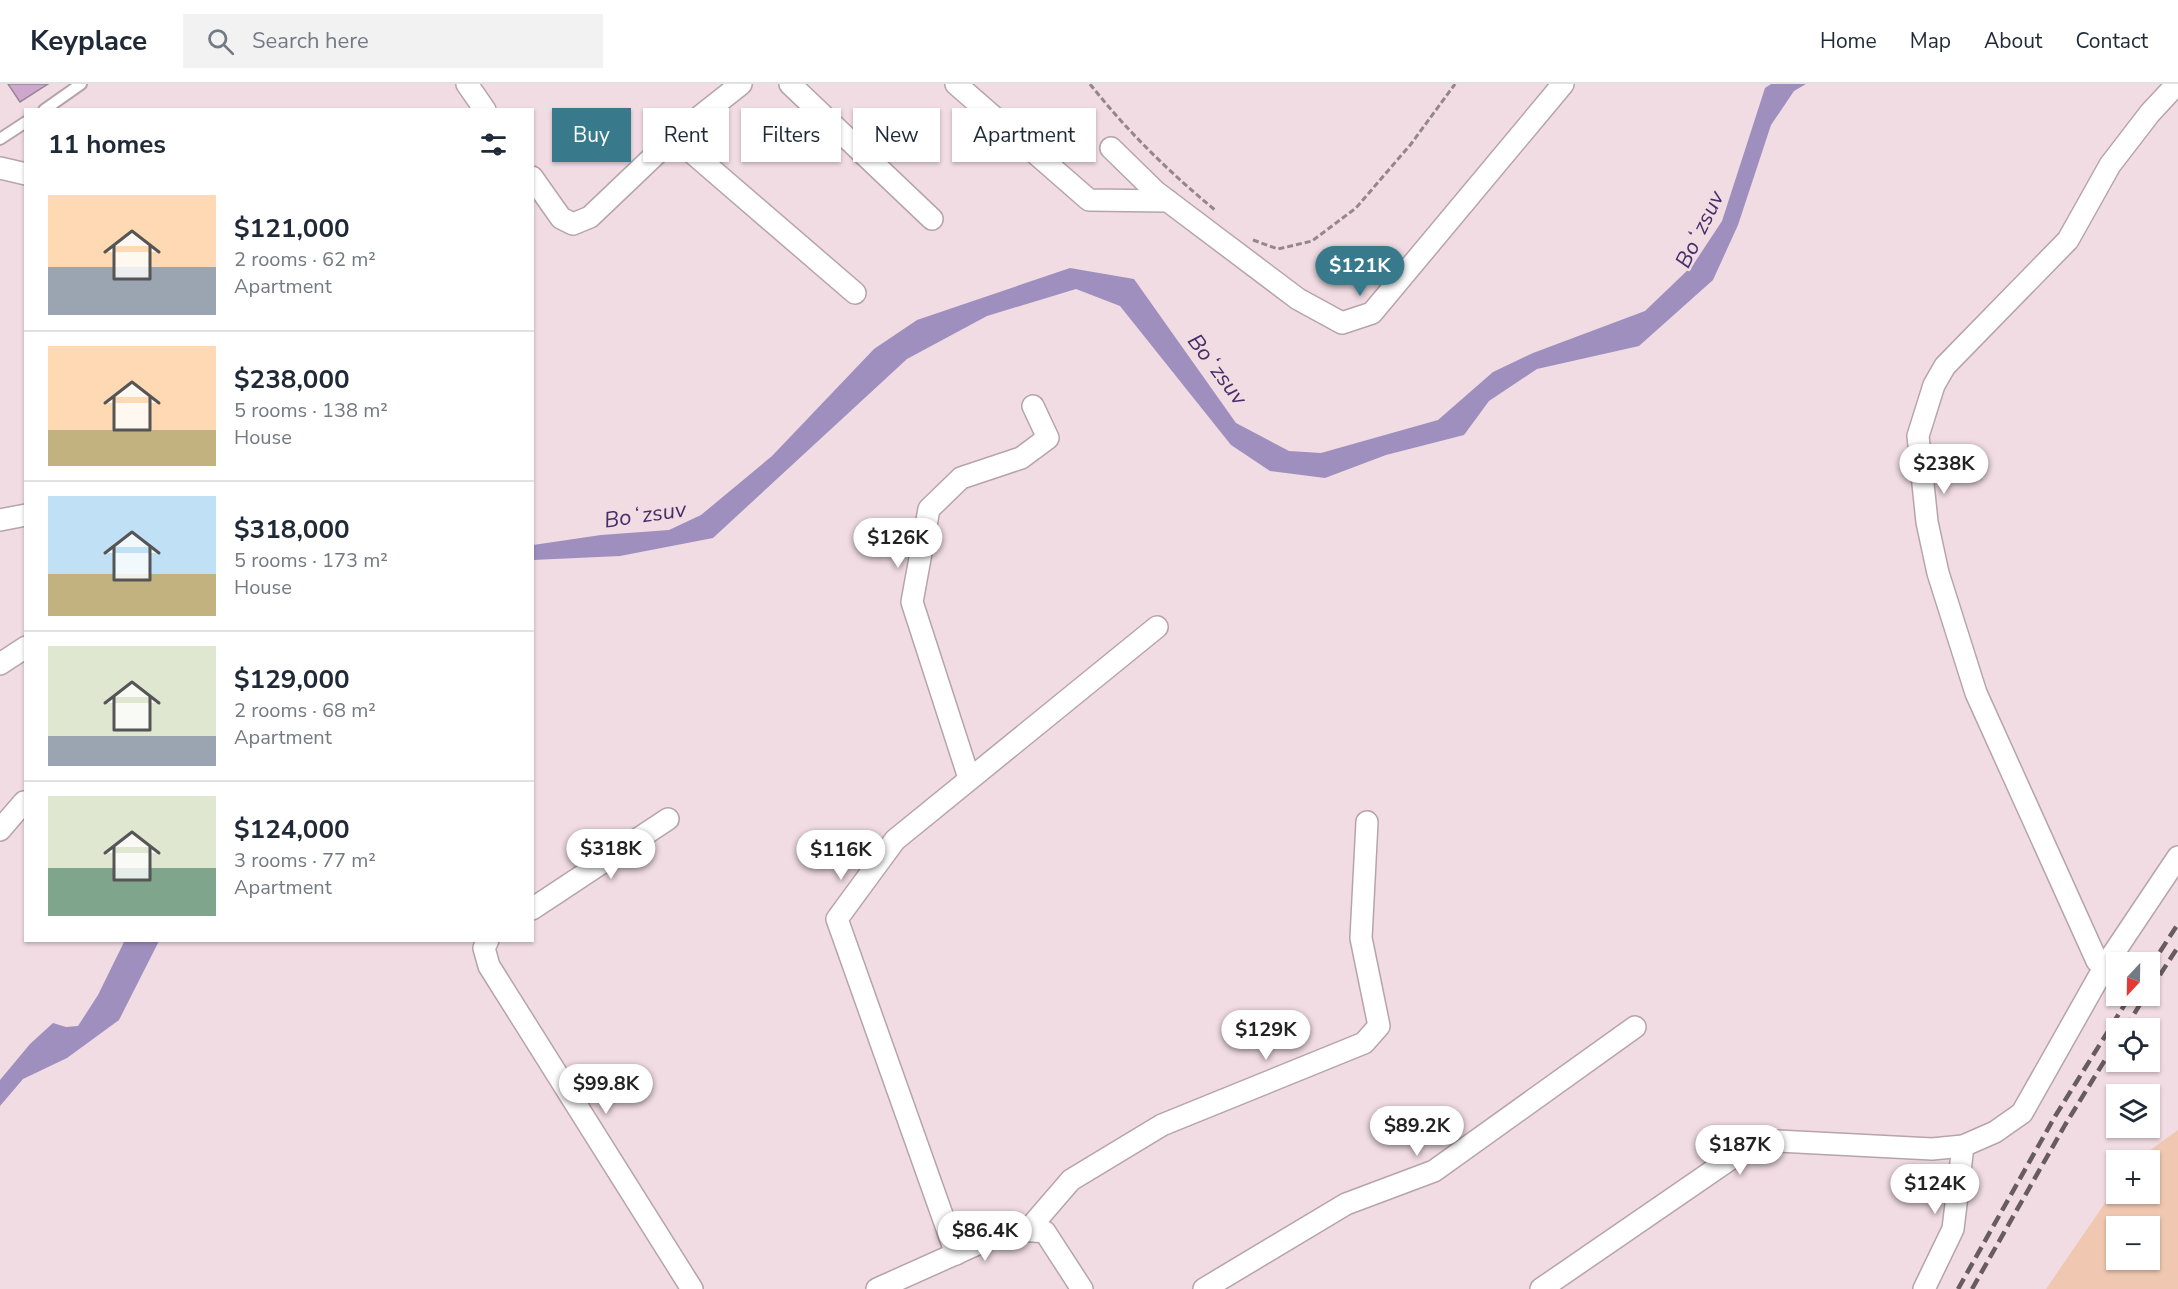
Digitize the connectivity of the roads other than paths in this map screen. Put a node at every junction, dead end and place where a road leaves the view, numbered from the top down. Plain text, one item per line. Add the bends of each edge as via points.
1 (81, 84) edge
2 (467, 84) edge
3 (741, 84) edge
4 (790, 84) edge
5 (956, 84) edge
6 (1563, 84) edge
7 (2177, 84) edge
8 (47, 108) edge
9 (484, 108) edge
10 (711, 108) edge
11 (24, 123) edge
12 (0, 139) edge
13 (1112, 148) dead end
14 (648, 162) edge
15 (703, 162) edge
16 (0, 168) edge
17 (24, 174) edge
18 (534, 180) edge
19 (1168, 201) junction
20 (932, 219) dead end
21 (855, 293) dead end
22 (1033, 406) dead end
23 (24, 515) edge
24 (0, 520) edge
25 (1157, 627) dead end
26 (24, 649) edge
27 (0, 664) edge
28 (969, 778) junction
29 (24, 802) edge
30 (668, 819) dead end
31 (3, 820) edge
32 (1367, 822) dead end
33 (2178, 857) edge
34 (534, 908) edge
35 (487, 942) edge
36 (2104, 966) junction
37 (1635, 1027) dead end
38 (1963, 1146) junction
39 (1027, 1231) junction
40 (956, 1254) junction
41 (692, 1289) edge
42 (877, 1289) edge
43 (1082, 1289) edge
44 (1204, 1289) edge
45 (1541, 1289) edge
46 (1924, 1289) edge

1 - 8 lane
2 - 9 street
3 - 10 street
4 - 20 street
5 - 19 street via 1089,200
6 - 19 street via 1372,313 1342,323 1298,299
7 - 36 street via 2110,165 2068,240 1945,366 1934,385 1918,436 1927,522 1938,573 1976,693 2097,961
11 - 12 lane
13 - 19 street
14 - 18 street via 591,217 573,224 561,218
15 - 21 street
16 - 17 street
22 - 28 street via 1048,438 1021,458 961,478 929,509 912,602
23 - 24 street
25 - 28 street
26 - 27 street
28 - 40 street via 895,840 837,919
29 - 31 street
30 - 34 street
32 - 39 street via 1361,938 1379,1026 1364,1043 1162,1125 1071,1179
33 - 36 street
35 - 41 street via 484,948 489,966
36 - 38 street via 2022,1113 1995,1132
37 - 44 street via 1434,1171 1346,1204
38 - 45 street via 1932,1149 1776,1141 1736,1155
38 - 46 street via 1953,1229
39 - 40 street via 1011,1229
39 - 43 street via 1045,1232
40 - 42 street

